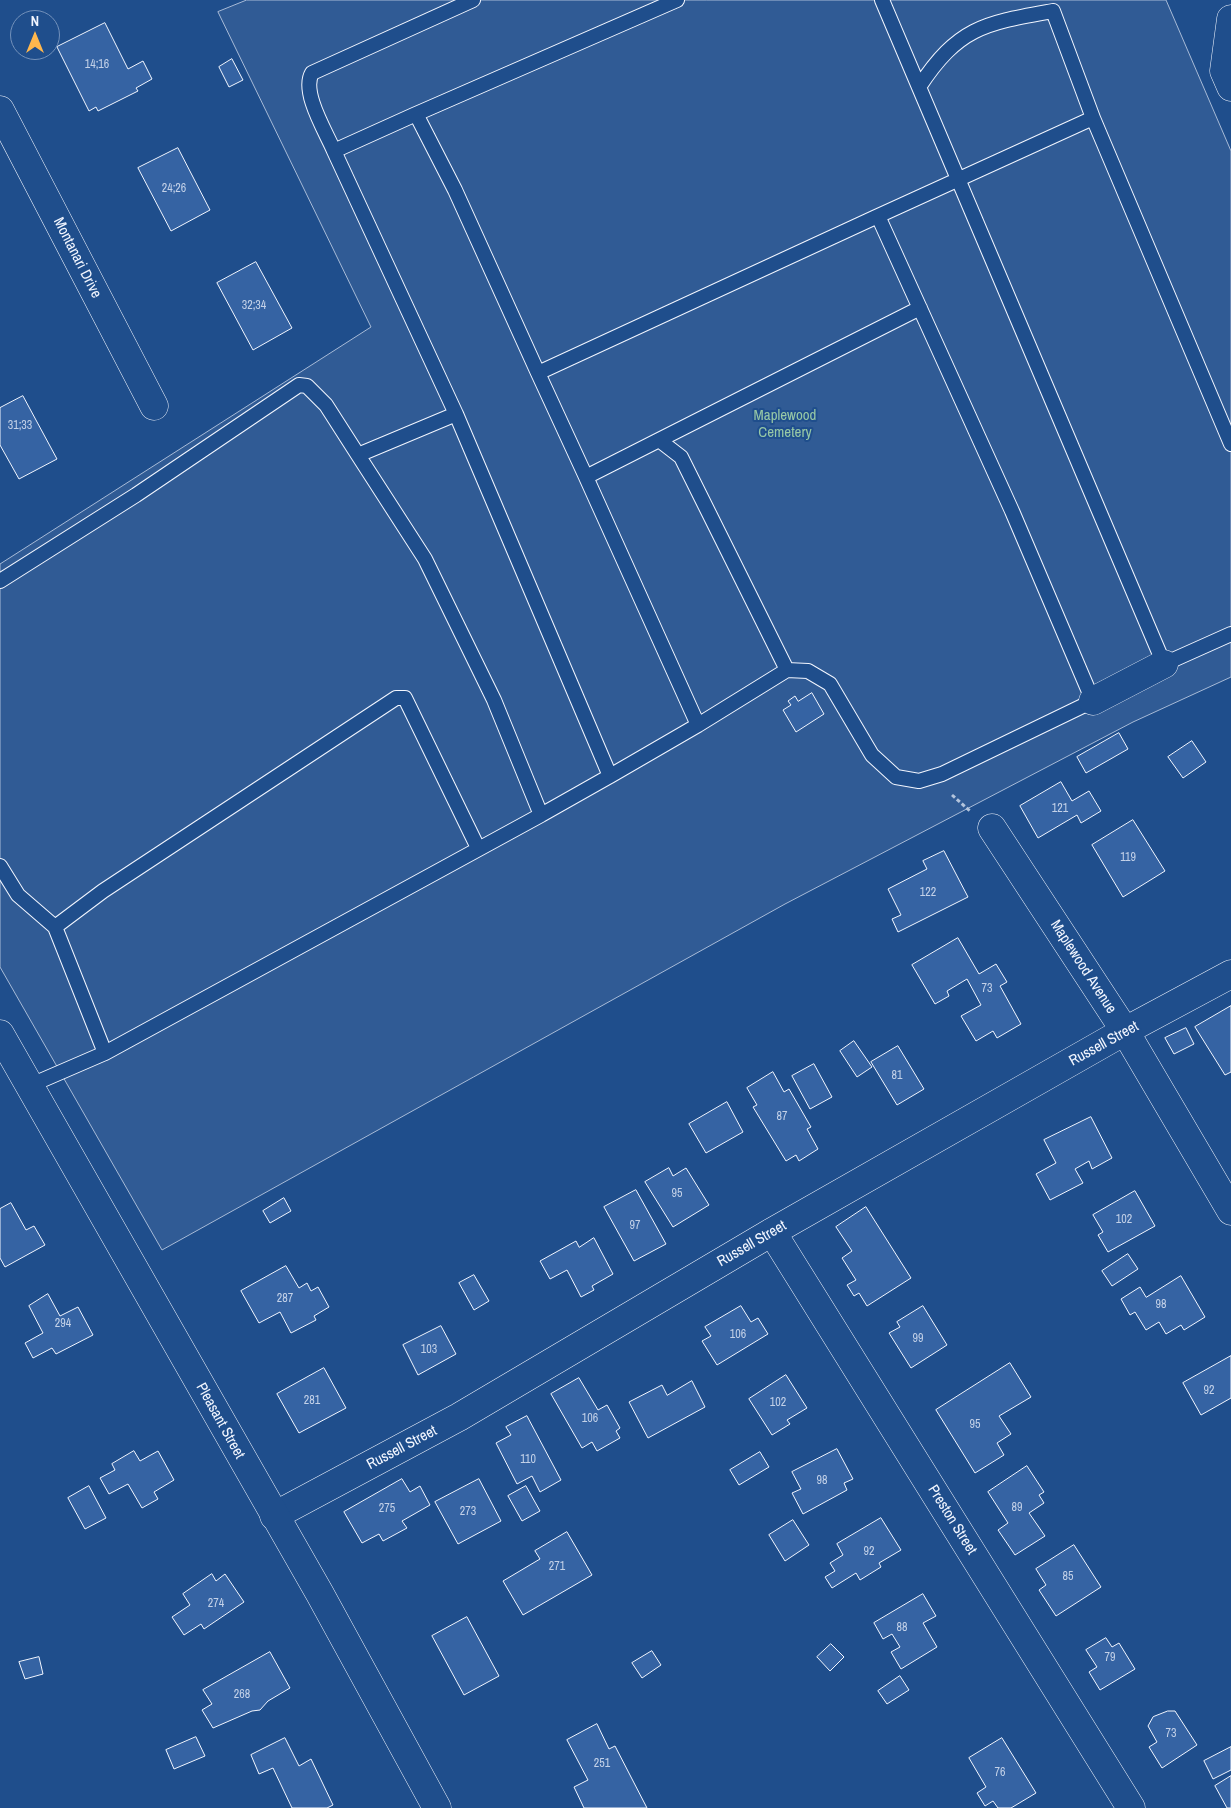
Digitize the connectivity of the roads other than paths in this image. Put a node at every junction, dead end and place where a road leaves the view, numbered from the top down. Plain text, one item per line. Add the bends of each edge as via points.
1 (473, 0) edge
2 (677, 0) edge
3 (882, 0) edge
4 (1056, 6) edge
5 (1231, 19) edge
6 (919, 87) junction
7 (1231, 87) edge
8 (0, 110) edge
9 (416, 114) junction
10 (1093, 118) junction
11 (334, 151) junction
12 (957, 178) junction
13 (878, 216) junction
14 (920, 308) junction
15 (538, 373) junction
16 (154, 406) dead end
17 (456, 414) junction
18 (659, 440) junction
19 (1231, 444) edge
20 (358, 455) junction
21 (586, 477) junction
22 (0, 581) edge
23 (1231, 634) edge
24 (1164, 664) junction
25 (787, 670) junction
26 (1093, 701) junction
27 (698, 725) junction
28 (610, 776) junction
29 (541, 815) junction
30 (992, 828) road end
31 (478, 848) junction
32 (0, 866) edge
33 (55, 927) junction
34 (1231, 974) edge
35 (1125, 1032) junction
36 (0, 1034) edge
37 (105, 1052) junction
38 (31, 1085) junction
39 (1231, 1211) edge
40 (772, 1232) junction
41 (274, 1516) junction
42 (437, 1808) edge
43 (1131, 1808) edge

1 - 11 lane via 312,73 308,79 311,98
2 - 9 lane
3 - 6 lane
4 - 6 lane via 993,22 960,39 935,62
4 - 10 lane
5 - 7 street via 1224,71
6 - 12 lane
8 - 16 street, Montanari Drive
9 - 11 lane
9 - 15 lane via 455,190
10 - 12 lane
10 - 19 lane
11 - 17 lane
12 - 13 lane
12 - 24 lane
13 - 14 lane
13 - 15 lane
14 - 18 lane
14 - 26 lane
15 - 21 lane
17 - 20 lane
17 - 28 lane
18 - 21 lane
18 - 25 lane via 681,457
20 - 22 lane via 326,406 308,386 298,385 136,496
20 - 29 lane via 425,559 494,700
21 - 27 lane
23 - 24 lane
24 - 26 street
25 - 26 lane via 808,671 830,684 872,755 896,777 919,780 942,774
25 - 27 lane
27 - 28 lane
28 - 29 lane
29 - 31 lane
30 - 35 street, Maplewood Avenue
31 - 33 lane via 405,698 396,698 103,891
31 - 37 lane
32 - 33 lane via 18,895
33 - 37 lane
34 - 35 street, Russell Street
35 - 39 street, Maplewood Avenue
35 - 40 street, Russell Street
36 - 38 street, Pleasant Street
37 - 38 lane
38 - 41 street, Pleasant Street
40 - 41 street, Russell Street via 459,1417
40 - 43 street, Preston Street
41 - 42 street, Pleasant Street

